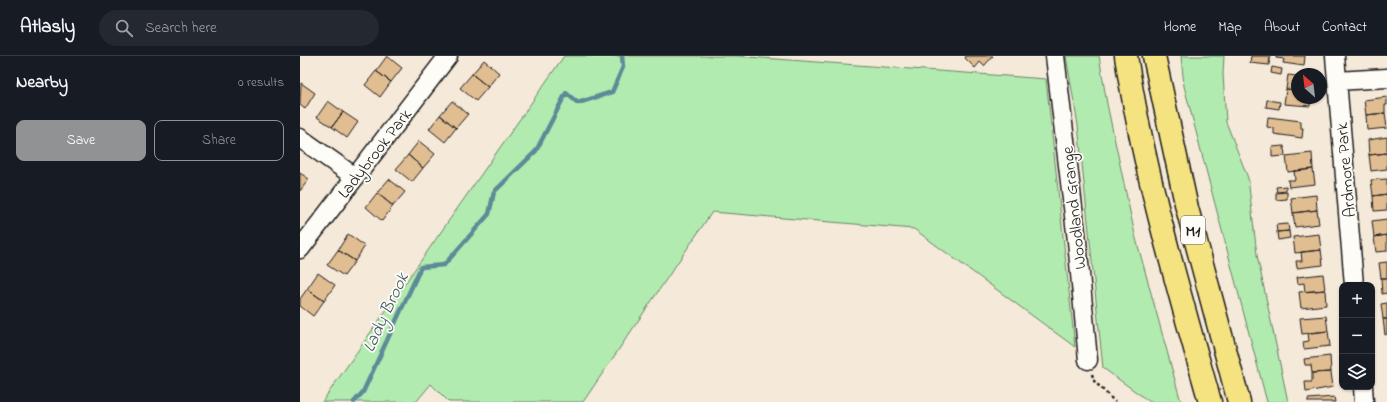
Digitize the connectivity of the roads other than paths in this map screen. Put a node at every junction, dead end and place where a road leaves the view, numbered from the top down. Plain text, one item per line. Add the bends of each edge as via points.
1 (1055, 56) edge
2 (1126, 56) edge
3 (1154, 56) edge
4 (1335, 56) edge
5 (443, 58) edge
6 (1387, 78) edge
7 (1337, 81) junction
8 (300, 138) edge
9 (355, 177) junction
10 (300, 250) edge
11 (1354, 282) edge
12 (1088, 360) road end
13 (1362, 390) edge
14 (1210, 402) edge
15 (1239, 402) edge
16 (1364, 402) edge

1 - 12 street, Woodland Grange
2 - 14 highway, M1 via 1148,166
3 - 15 highway, M1 via 1187,208
4 - 7 street, Ardmore Park
5 - 9 street, Ladybrook Park
6 - 7 street
7 - 11 street, Ardmore Park
8 - 9 street
9 - 10 street, Ladybrook Park
13 - 16 street

